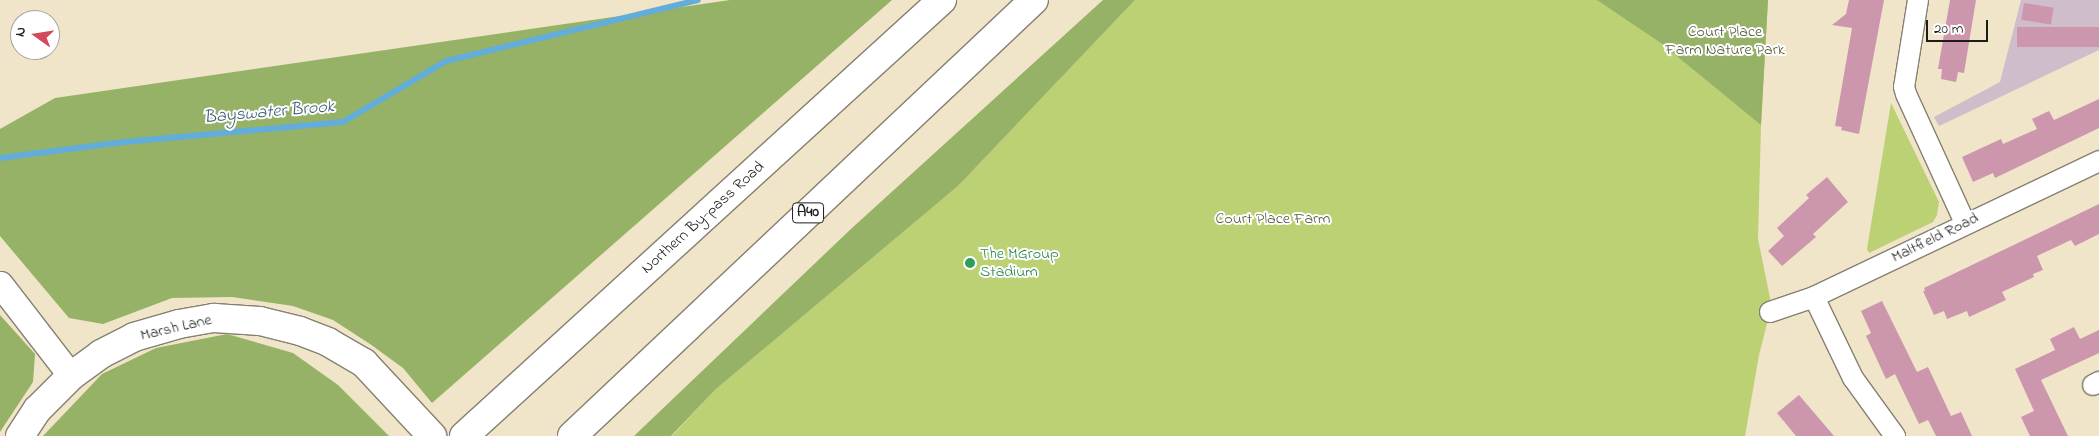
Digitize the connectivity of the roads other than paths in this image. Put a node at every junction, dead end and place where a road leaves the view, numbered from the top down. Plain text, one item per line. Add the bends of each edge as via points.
1 (942, 0) edge
2 (1034, 0) edge
3 (1918, 0) edge
4 (2099, 161) edge
5 (1965, 224) junction
6 (0, 284) edge
7 (1814, 297) junction
8 (1770, 312) dead end
9 (71, 376) junction
10 (576, 433) edge
11 (20, 436) edge
12 (432, 436) edge
13 (464, 436) edge
14 (1895, 436) edge

1 - 13 main road, Northern By-pass Road
2 - 10 main road, A40
3 - 5 street via 1904,87
4 - 5 street, Maltfield Road
5 - 7 street, Maltfield Road
6 - 9 street
7 - 8 street, Maltfield Road
7 - 14 street via 1853,378
9 - 11 main road, Marsh Lane via 37,410
9 - 12 main road, Marsh Lane via 101,354 134,338 179,324 214,318 260,321 328,342 364,363

